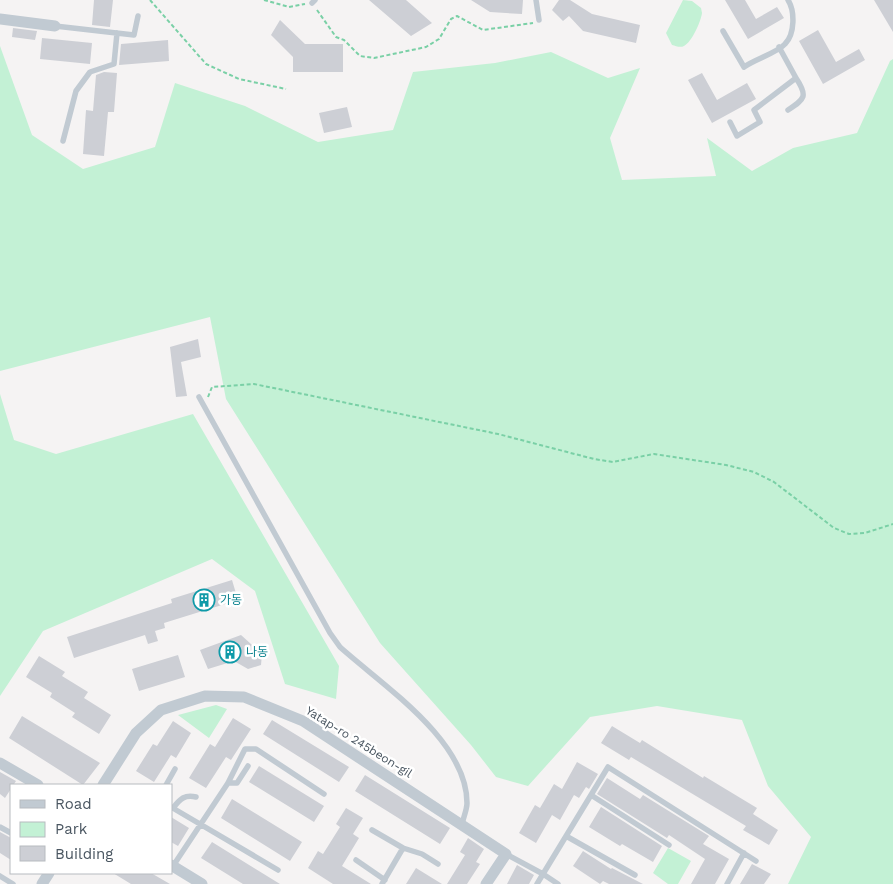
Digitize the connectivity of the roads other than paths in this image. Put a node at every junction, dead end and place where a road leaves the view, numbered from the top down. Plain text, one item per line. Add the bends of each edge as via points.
1 (536, 0) edge
2 (788, 0) edge
3 (138, 16) dead end
4 (0, 19) edge
5 (539, 20) road end
6 (55, 26) joint
7 (723, 31) dead end
8 (117, 33) junction
9 (780, 47) junction
10 (796, 78) junction
11 (788, 110) dead end
12 (730, 122) dead end
13 (63, 141) dead end
14 (199, 397) dead end
15 (0, 763) edge
16 (248, 766) dead end
17 (175, 769) dead end
18 (36, 784) edge
19 (104, 784) edge
20 (167, 784) edge
21 (228, 784) junction
22 (324, 794) dead end
23 (591, 795) junction
24 (196, 797) dead end
25 (172, 807) edge
26 (202, 824) junction
27 (462, 825) junction
28 (372, 830) dead end
29 (566, 836) junction
30 (670, 845) dead end
31 (403, 848) junction
32 (744, 853) junction
33 (506, 854) junction
34 (356, 860) dead end
35 (756, 861) dead end
36 (438, 864) dead end
37 (172, 866) edge
38 (278, 870) dead end
39 (543, 874) junction
40 (634, 875) dead end
41 (0, 876) edge
42 (383, 882) edge
43 (13, 884) edge
44 (202, 884) edge
45 (486, 884) edge
46 (537, 884) edge
47 (558, 884) edge
48 (727, 884) edge

1 - 5 lane
2 - 9 lane via 793,7 792,27 785,44
3 - 8 lane via 134,35
4 - 6 street
6 - 8 lane
7 - 9 lane via 744,67
8 - 13 lane via 114,64 90,72 76,92
9 - 10 lane
10 - 11 lane via 804,89 804,95 801,102
10 - 12 lane via 754,110 760,122 737,136
14 - 27 lane via 330,633 340,646 422,720 455,760 467,803
15 - 18 street
16 - 21 lane via 237,783
17 - 20 lane
19 - 27 street, Yatap-ro 245beon-gil via 136,733 160,710 206,696 244,697 303,721
21 - 22 lane via 245,749 251,748
21 - 26 lane
23 - 29 lane
23 - 30 lane
23 - 32 lane via 608,767
24 - 25 lane via 180,799
25 - 26 lane
26 - 37 lane
26 - 38 lane
27 - 33 street, Yatap-ro 245beon-gil
28 - 31 lane
29 - 39 lane
29 - 40 lane
31 - 36 lane
31 - 42 lane
32 - 35 lane
32 - 48 lane
33 - 39 lane
33 - 45 street
34 - 42 lane
37 - 44 street
39 - 46 lane
39 - 47 lane
41 - 43 lane

